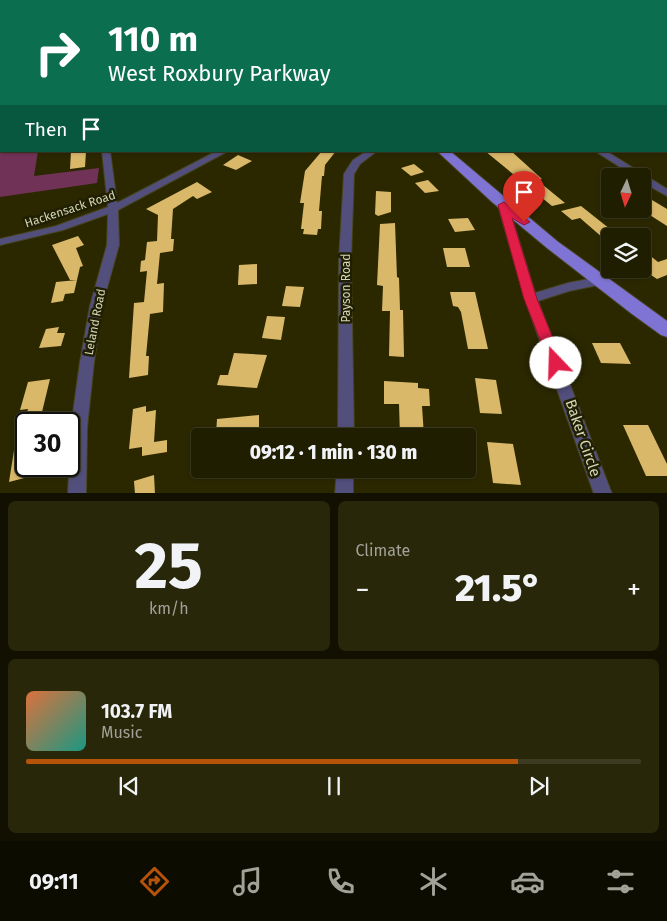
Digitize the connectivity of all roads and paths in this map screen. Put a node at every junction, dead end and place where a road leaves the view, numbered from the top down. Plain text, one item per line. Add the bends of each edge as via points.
1 (106, 152) edge
2 (222, 152) edge
3 (371, 152) edge
4 (444, 152) edge
5 (601, 152) edge
6 (626, 168) edge
7 (651, 183) edge
8 (667, 192) edge
9 (504, 205) junction
10 (114, 209) junction
11 (0, 242) edge
12 (599, 281) junction
13 (530, 299) junction
14 (667, 330) edge
15 (346, 428) edge
16 (345, 478) edge
17 (77, 493) edge
18 (344, 493) edge
19 (603, 493) edge

1 - 10 street, Leland Road
2 - 10 street, Hackensack Road
3 - 15 street, Payson Road via 356,162 349,174 345,260
4 - 9 main road
5 - 6 street
7 - 8 street
9 - 12 main road
9 - 13 street, Baker Circle
10 - 11 street, Hackensack Road via 59,228
10 - 17 street, Leland Road via 113,245 96,306 80,419
12 - 13 street
12 - 14 main road
13 - 19 street, Baker Circle
16 - 18 street

